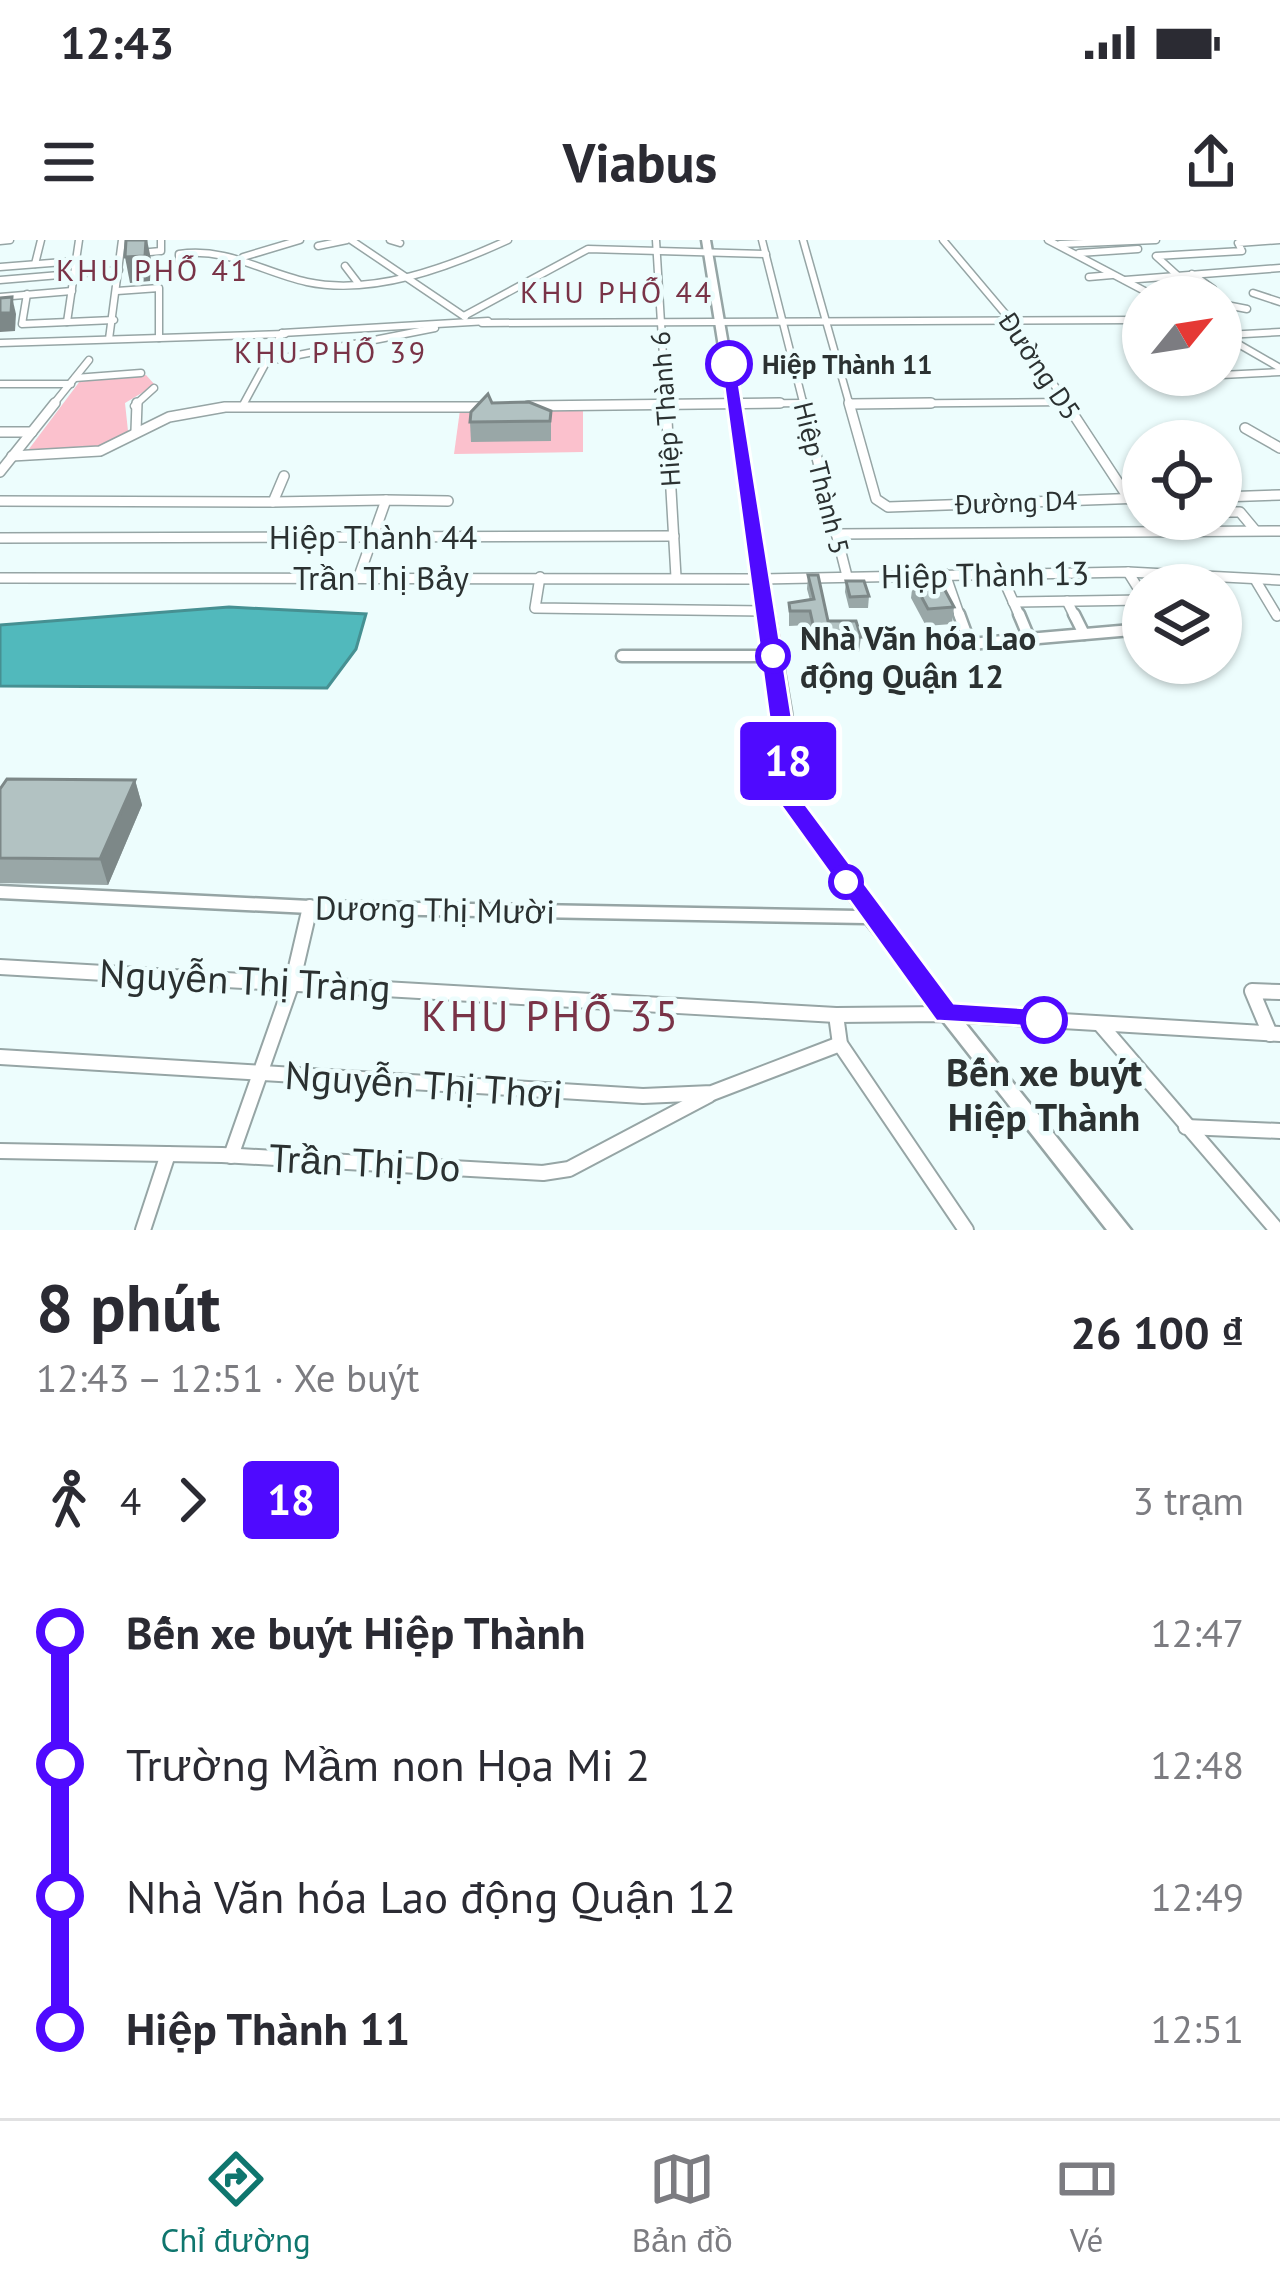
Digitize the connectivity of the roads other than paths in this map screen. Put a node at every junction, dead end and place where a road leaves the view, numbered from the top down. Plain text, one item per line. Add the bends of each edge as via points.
1 (10, 240) edge
2 (41, 240) edge
3 (79, 240) edge
4 (122, 240) edge
5 (161, 240) edge
6 (300, 240) edge
7 (349, 240) edge
8 (390, 240) edge
9 (508, 240) edge
10 (656, 240) edge
11 (762, 240) edge
12 (803, 240) edge
13 (943, 240) edge
14 (1156, 240) edge
15 (0, 241) edge
16 (1219, 241) edge
17 (1280, 241) edge
18 (1052, 242) edge
19 (400, 243) dead end
20 (318, 246) dead end
21 (708, 247) edge
22 (1138, 249) dead end
23 (1232, 251) junction
24 (656, 253) junction
25 (121, 254) junction
26 (766, 254) junction
27 (1076, 254) junction
28 (240, 257) junction
29 (76, 261) junction
30 (35, 264) junction
31 (345, 266) dead end
32 (0, 267) edge
33 (1280, 268) edge
34 (119, 272) junction
35 (403, 272) junction
36 (1192, 274) junction
37 (74, 275) junction
38 (1115, 275) junction
39 (1178, 275) junction
40 (179, 276) dead end
41 (1167, 276) edge
42 (1195, 276) edge
43 (1089, 277) dead end
44 (1122, 278) edge
45 (0, 281) edge
46 (358, 283) junction
47 (72, 291) junction
48 (117, 291) junction
49 (1253, 293) dead end
50 (27, 294) junction
51 (0, 297) edge
52 (1270, 302) junction
53 (1280, 302) edge
54 (1242, 303) edge
55 (464, 316) junction
56 (114, 320) junction
57 (1122, 320) edge
58 (829, 321) junction
59 (67, 322) junction
60 (785, 322) junction
61 (471, 323) junction
62 (659, 323) junction
63 (716, 323) junction
64 (1013, 323) junction
65 (446, 324) junction
66 (1280, 332) edge
67 (1242, 333) edge
68 (282, 334) junction
69 (159, 338) junction
70 (109, 339) junction
71 (0, 344) edge
72 (1242, 346) edge
73 (89, 361) dead end
74 (268, 361) junction
75 (1280, 370) edge
76 (141, 373) dead end
77 (1242, 373) edge
78 (73, 381) junction
79 (0, 384) edge
80 (154, 388) dead end
81 (1065, 402) junction
82 (736, 403) junction
83 (803, 403) junction
84 (667, 404) junction
85 (851, 404) junction
86 (243, 405) junction
87 (1245, 428) dead end
88 (136, 431) junction
89 (0, 432) edge
90 (32, 432) junction
91 (1280, 448) edge
92 (12, 456) junction
93 (0, 472) edge
94 (284, 476) dead end
95 (1122, 488) edge
96 (1280, 495) edge
97 (1242, 496) edge
98 (1122, 499) edge
99 (386, 500) junction
100 (0, 501) edge
101 (448, 501) dead end
102 (273, 502) junction
103 (1242, 514) edge
104 (1255, 530) junction
105 (1280, 531) edge
106 (836, 534) junction
107 (374, 535) junction
108 (674, 536) junction
109 (0, 538) edge
110 (1122, 572) edge
111 (945, 574) junction
112 (1000, 574) junction
113 (359, 576) junction
114 (847, 576) junction
115 (540, 577) junction
116 (676, 577) junction
117 (0, 578) edge
118 (762, 578) junction
119 (1242, 579) edge
120 (1256, 580) junction
121 (1280, 580) edge
122 (1122, 599) edge
123 (1067, 601) junction
124 (1013, 602) junction
125 (766, 610) junction
126 (1277, 616) edge
127 (1122, 631) edge
128 (1084, 634) junction
129 (1029, 638) junction
130 (622, 656) dead end
131 (773, 656) junction
132 (0, 892) edge
133 (310, 907) junction
134 (871, 917) junction
135 (0, 967) edge
136 (293, 980) junction
137 (1280, 992) edge
138 (946, 1013) junction
139 (836, 1015) junction
140 (1100, 1024) junction
141 (1275, 1034) edge
142 (840, 1044) junction
143 (0, 1058) edge
144 (261, 1074) junction
145 (712, 1093) junction
146 (1186, 1127) junction
147 (1280, 1132) edge
148 (0, 1151) edge
149 (168, 1154) junction
150 (231, 1156) junction
151 (143, 1230) edge
152 (966, 1230) edge
153 (1120, 1230) edge
154 (1277, 1230) edge

1 - 15 street
2 - 30 street
3 - 29 street
4 - 25 street
5 - 25 street via 161,250
6 - 28 street
7 - 20 street
7 - 35 street
8 - 19 street
9 - 35 street
10 - 24 street, Hiệp Thành 6
11 - 26 street, Hiệp Thành 5
12 - 58 street
13 - 64 street, Đường D5
14 - 18 street
16 - 23 street
17 - 23 street via 1238,243 1242,251
18 - 27 street
21 - 24 street
21 - 26 street
21 - 63 main road
22 - 27 street
23 - 39 street via 1156,256
24 - 55 street via 588,249 570,266
24 - 62 street, Hiệp Thành 6
25 - 34 street
26 - 60 street, Hiệp Thành 5
27 - 38 street
28 - 40 street via 210,244 179,254
28 - 46 street via 312,282
29 - 30 street
29 - 37 street
30 - 32 street
31 - 46 street
33 - 36 street
34 - 37 street
34 - 48 street
35 - 46 street
35 - 55 street
36 - 39 street
36 - 42 street
37 - 45 street
37 - 47 street
38 - 43 street
38 - 44 street
39 - 41 street
47 - 50 street
47 - 59 street
48 - 56 street
48 - 69 street via 160,288
49 - 52 street
50 - 51 street
50 - 59 street via 22,324
52 - 53 street
52 - 54 street
55 - 61 street
56 - 59 street
56 - 70 street
57 - 64 street
58 - 60 street
58 - 64 street
58 - 85 street
60 - 63 street
60 - 83 street, Hiệp Thành 5
61 - 62 street
61 - 65 street
62 - 63 street
62 - 84 street, Hiệp Thành 6
63 - 82 main road
64 - 81 street, Đường D5
65 - 68 street
65 - 74 street
66 - 67 street
68 - 69 street
68 - 74 street
69 - 70 street
70 - 71 street
72 - 75 street
73 - 78 street
74 - 86 street
75 - 77 street
76 - 78 street
78 - 79 street
78 - 90 street
80 - 88 street via 134,406
81 - 85 street
81 - 95 street, Đường D5
82 - 83 street
82 - 84 street
82 - 118 main road
83 - 106 street, Hiệp Thành 5
84 - 86 street
84 - 108 street, Hiệp Thành 6
85 - 98 street, Đường D4 via 872,492 888,507
86 - 88 street via 184,413
87 - 91 street
88 - 92 street via 100,451
89 - 90 street
90 - 92 street
92 - 93 street
94 - 102 street
96 - 97 street
99 - 101 street
99 - 102 street
99 - 107 street
100 - 102 street
103 - 104 street
104 - 105 street
104 - 106 street
106 - 114 street, Hiệp Thành 5
107 - 108 street, Hiệp Thành 44
107 - 109 street, Hiệp Thành 44
107 - 113 street
108 - 116 street, Hiệp Thành 6
110 - 112 street, Hiệp Thành 13
111 - 112 street, Hiệp Thành 13
111 - 114 street, Hiệp Thành 13
111 - 129 street via 970,644
112 - 124 street
113 - 115 street, Trần Thị Bảy
113 - 117 street, Trần Thị Bảy
114 - 118 street, Hiệp Thành 13
115 - 116 street, Trần Thị Bảy
115 - 125 street via 535,608
116 - 118 street, Trần Thị Bảy
118 - 125 main road
119 - 120 street, Hiệp Thành 13
120 - 121 street, Hiệp Thành 13
120 - 126 street
122 - 123 street
123 - 124 street
123 - 128 street
124 - 129 street
125 - 131 main road
127 - 128 street
128 - 129 street
130 - 131 street
131 - 134 main road via 793,806
132 - 133 main road, Dương Thị Mười
133 - 134 main road, Dương Thị Mười
133 - 136 street
134 - 138 main road
135 - 136 street, Nguyễn Thị Tràng
136 - 139 street, Nguyễn Thị Tràng
136 - 144 street
137 - 141 street via 1252,991
138 - 139 street, Nguyễn Thị Tràng
138 - 140 street, Nguyễn Thị Tràng
138 - 153 main road
139 - 142 street
140 - 141 street, Nguyễn Thị Tràng
140 - 146 street
142 - 145 street, Nguyễn Thị Thơi
142 - 152 street
143 - 144 street, Nguyễn Thị Thơi
144 - 145 street, Nguyễn Thị Thơi via 573,1094
144 - 150 street
145 - 150 street, Trần Thị Do via 583,1162 542,1173
146 - 147 street
146 - 154 street
148 - 149 street, Trần Thị Do
149 - 150 street, Trần Thị Do
149 - 151 street

